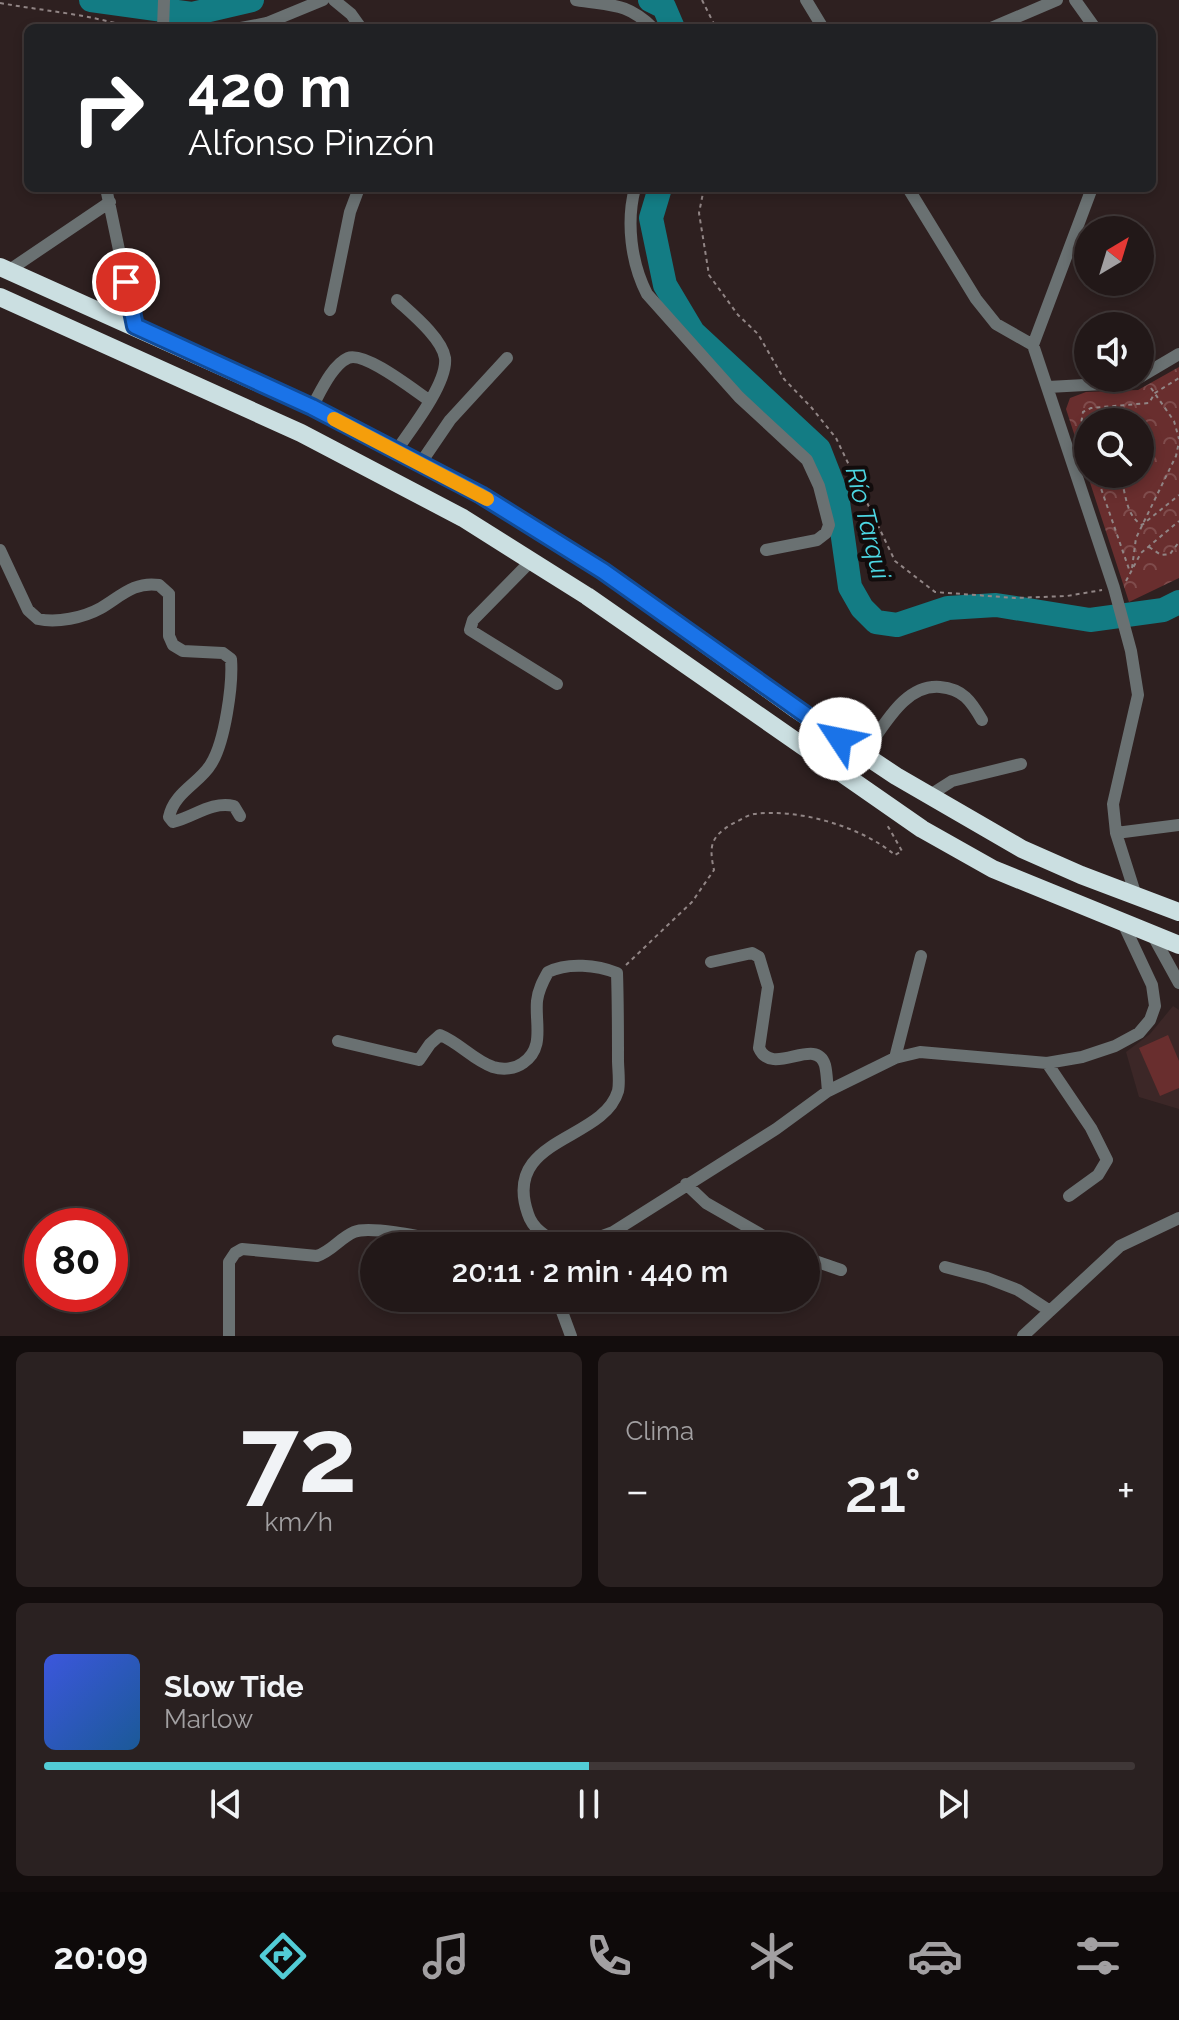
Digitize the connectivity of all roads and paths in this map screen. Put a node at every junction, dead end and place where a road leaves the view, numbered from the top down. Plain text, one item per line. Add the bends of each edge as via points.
1 (164, 0) edge
2 (323, 0) edge
3 (334, 0) edge
4 (576, 0) edge
5 (702, 0) edge
6 (806, 0) edge
7 (1057, 0) edge
8 (1075, 0) edge
9 (0, 3) edge
10 (116, 24) edge
11 (163, 24) edge
12 (262, 24) edge
13 (358, 24) edge
14 (649, 24) edge
15 (714, 24) edge
16 (821, 24) edge
17 (1000, 24) edge
18 (1092, 24) edge
19 (107, 192) edge
20 (358, 192) edge
21 (634, 192) edge
22 (703, 192) edge
23 (910, 192) edge
24 (1090, 192) edge
25 (110, 202) junction
26 (4, 269) edge
27 (0, 297) edge
28 (397, 300) dead end
29 (330, 310) dead end
30 (135, 326) junction
31 (1033, 345) junction
32 (1179, 354) edge
33 (507, 358) dead end
34 (1154, 369) edge
35 (1179, 378) edge
36 (1074, 386) edge
37 (1048, 387) junction
38 (1155, 393) junction
39 (430, 401) junction
40 (1105, 406) joint
41 (312, 407) junction
42 (1091, 408) edge
43 (1179, 441) edge
44 (396, 451) junction
45 (420, 464) junction
46 (1101, 488) edge
47 (1125, 488) edge
48 (1179, 495) edge
49 (1179, 521) edge
50 (1142, 525) junction
51 (1179, 542) edge
52 (1148, 546) junction
53 (0, 550) edge
54 (766, 550) dead end
55 (531, 561) junction
56 (1131, 573) junction
57 (1114, 588) junction
58 (557, 684) dead end
59 (982, 720) dead end
60 (863, 754) junction
61 (1021, 764) dead end
62 (930, 795) junction
63 (880, 814) dead end
64 (240, 816) dead end
65 (1179, 825) edge
66 (1116, 833) junction
67 (1136, 896) junction
68 (1179, 912) edge
69 (1122, 921) junction
70 (1152, 934) junction
71 (1179, 945) edge
72 (921, 956) dead end
73 (711, 962) dead end
74 (617, 973) junction
75 (1179, 983) edge
76 (338, 1041) dead end
77 (895, 1058) junction
78 (1047, 1063) junction
79 (828, 1091) junction
80 (686, 1184) junction
81 (1069, 1196) dead end
82 (1179, 1218) edge
83 (392, 1232) edge
84 (537, 1232) edge
85 (613, 1232) edge
86 (757, 1232) edge
87 (820, 1263) edge
88 (945, 1267) dead end
89 (841, 1270) dead end
90 (1050, 1311) junction
91 (562, 1312) edge
92 (229, 1336) edge
93 (571, 1336) edge
94 (1023, 1336) edge

1 - 11 street
2 - 12 street
3 - 13 street
4 - 14 street via 636,12
5 - 15 path
6 - 16 street
7 - 17 street
8 - 18 street
9 - 10 path
19 - 25 street
20 - 29 street
21 - 54 street via 633,257 647,294 739,397 807,460 819,486 829,525 826,533 817,540
22 - 57 path via 699,213 709,275 758,334 784,379 836,438 895,561 935,592 1015,598
23 - 31 street via 996,324
24 - 31 street
25 - 26 street
25 - 30 street
26 - 30 highway
27 - 55 highway via 301,433 463,518
28 - 39 street via 432,334 445,358
30 - 41 highway
31 - 37 street
32 - 34 street
33 - 45 street via 450,420
35 - 38 path
36 - 37 street
37 - 57 street
38 - 40 path via 1149,403
38 - 43 path via 1174,421
39 - 41 street via 356,357 336,369
39 - 44 street
40 - 42 path
41 - 44 highway
43 - 50 path
44 - 45 highway
45 - 60 highway via 481,495 603,571
46 - 56 path
47 - 50 path via 1129,511
48 - 50 path
49 - 52 path
50 - 56 path
51 - 52 path via 1170,554 1161,555
52 - 56 path
53 - 64 street via 28,610 38,619 77,618 139,585 159,585 169,594 173,645 231,659 224,726 215,755 169,817 173,822 226,804
55 - 58 street via 473,620 470,630
55 - 69 highway via 922,829 993,869
56 - 57 path
57 - 66 street via 1138,695 1113,804
59 - 60 street via 963,693 928,686 895,710
60 - 62 highway
61 - 62 street via 952,781
62 - 67 highway via 1022,849
63 - 74 path via 902,851 895,855 865,837 804,815 752,814 717,832 710,851 714,870 692,902
65 - 66 street
66 - 67 street
67 - 68 highway
69 - 70 highway
69 - 78 street via 1152,985 1155,1006 1150,1020 1115,1046
70 - 71 highway
70 - 75 street
72 - 77 street
73 - 79 street via 752,953 759,957 768,987 760,1053 777,1060 817,1055 825,1064
74 - 76 street via 559,966 548,972 538,997 537,1048 517,1068 498,1069 440,1035 419,1060
74 - 84 street via 618,1090 600,1116 539,1155 526,1176 522,1196
77 - 78 street via 920,1052
77 - 79 street
78 - 81 street via 1107,1160 1098,1175
79 - 80 street
80 - 85 street
80 - 86 street via 706,1203
82 - 90 street via 1120,1246
83 - 92 street via 358,1230 317,1256 242,1249 235,1253 229,1262
87 - 89 street
88 - 90 street via 1018,1290
90 - 94 street
91 - 93 street

